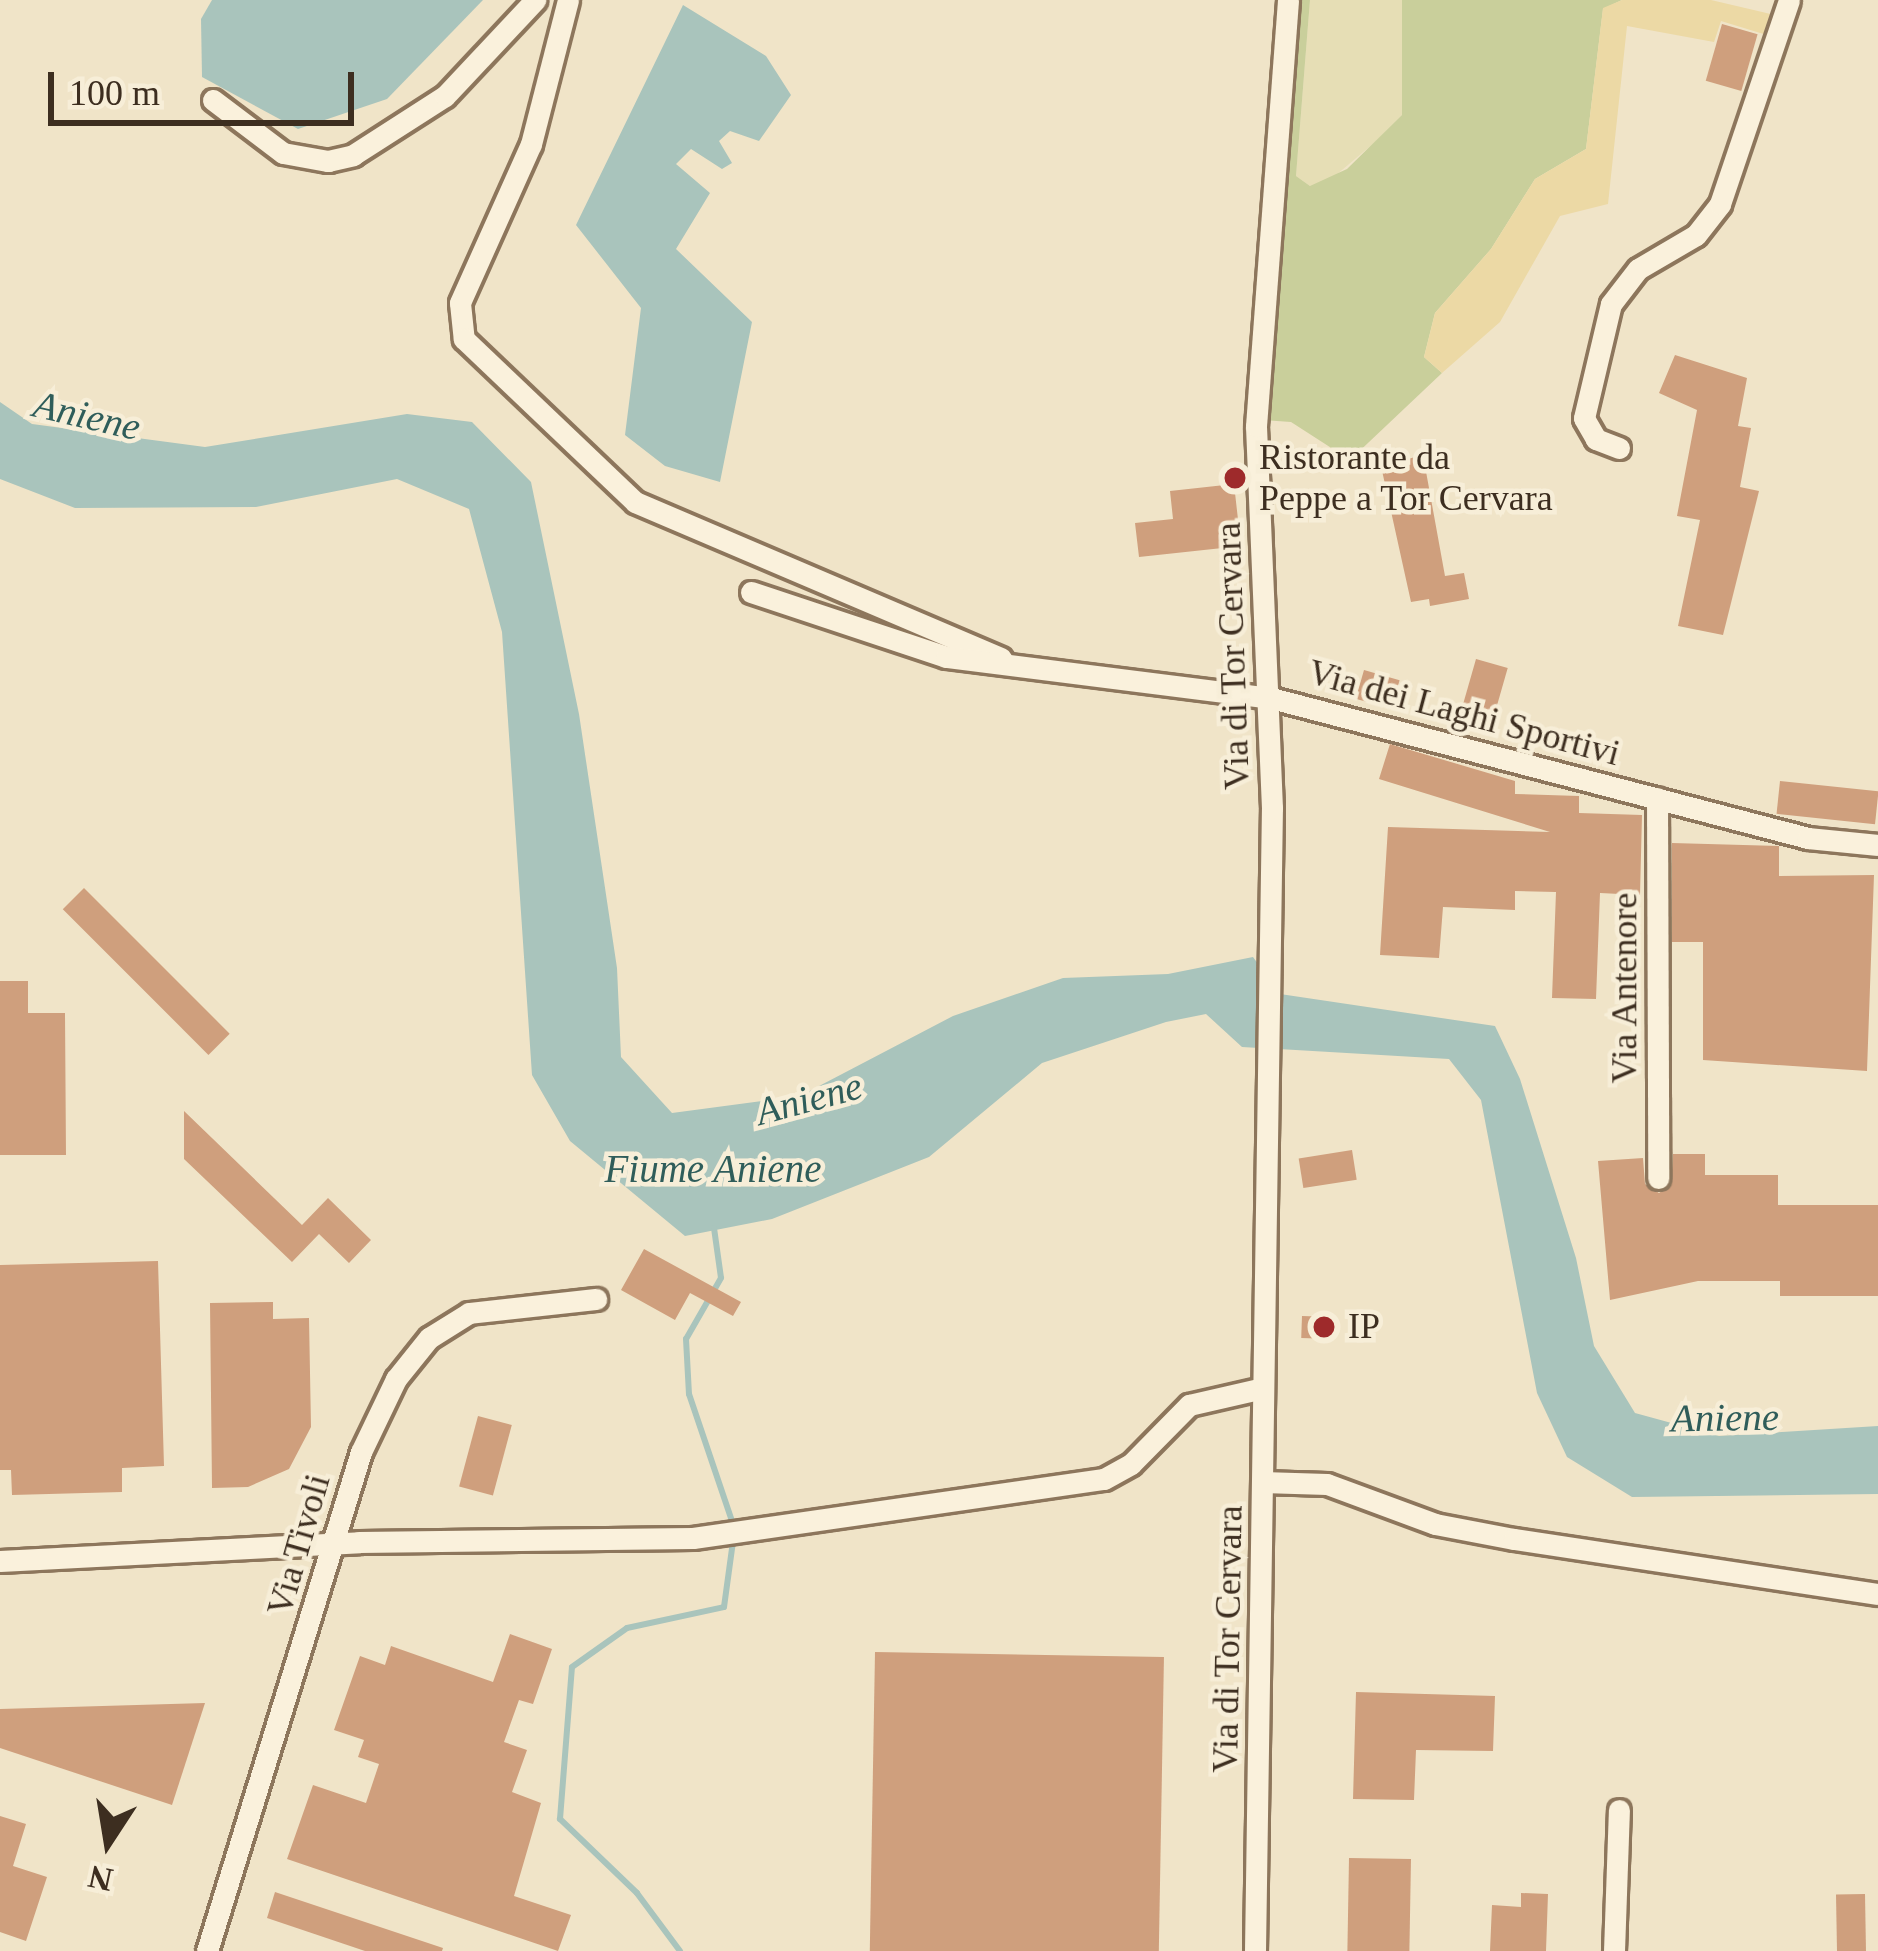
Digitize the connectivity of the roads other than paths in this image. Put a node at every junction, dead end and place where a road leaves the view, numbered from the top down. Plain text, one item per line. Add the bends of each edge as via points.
1 (535, 0) edge
2 (568, 0) edge
3 (1288, 0) edge
4 (1789, 0) edge
5 (213, 100) dead end
6 (1619, 448) dead end
7 (751, 592) dead end
8 (1007, 662) junction
9 (1271, 698) junction
10 (1657, 798) junction
11 (1878, 845) edge
12 (1658, 1178) dead end
13 (596, 1299) dead end
14 (1263, 1388) junction
15 (1262, 1482) junction
16 (336, 1544) junction
17 (0, 1561) edge
18 (1878, 1594) edge
19 (1619, 1810) dead end
20 (207, 1951) edge
21 (1256, 1951) edge
22 (1614, 1951) edge

1 - 5 street via 445,96 353,155 328,161 283,153
2 - 8 street via 531,144 466,283 464,339 635,502
3 - 9 street, Via di Tor Cervara via 1256,426
4 - 6 street via 1720,204 1696,235 1638,269 1611,304 1584,418 1596,439
7 - 8 street, Via dei Laghi Sportivi via 946,657
8 - 9 street, Via dei Laghi Sportivi
9 - 10 street, Via dei Laghi Sportivi
9 - 14 street, Via di Tor Cervara
10 - 11 street, Via dei Laghi Sportivi via 1808,838
10 - 12 street, Via Antenore
13 - 16 street, Via Tivoli via 469,1313 418,1349 361,1452
14 - 15 street, Via di Tor Cervara
14 - 16 street via 1190,1405 1104,1479 692,1538
15 - 18 street via 1327,1484 1435,1524 1514,1539
15 - 21 street, Via di Tor Cervara
16 - 17 street
16 - 20 street, Via Tivoli
19 - 22 street

